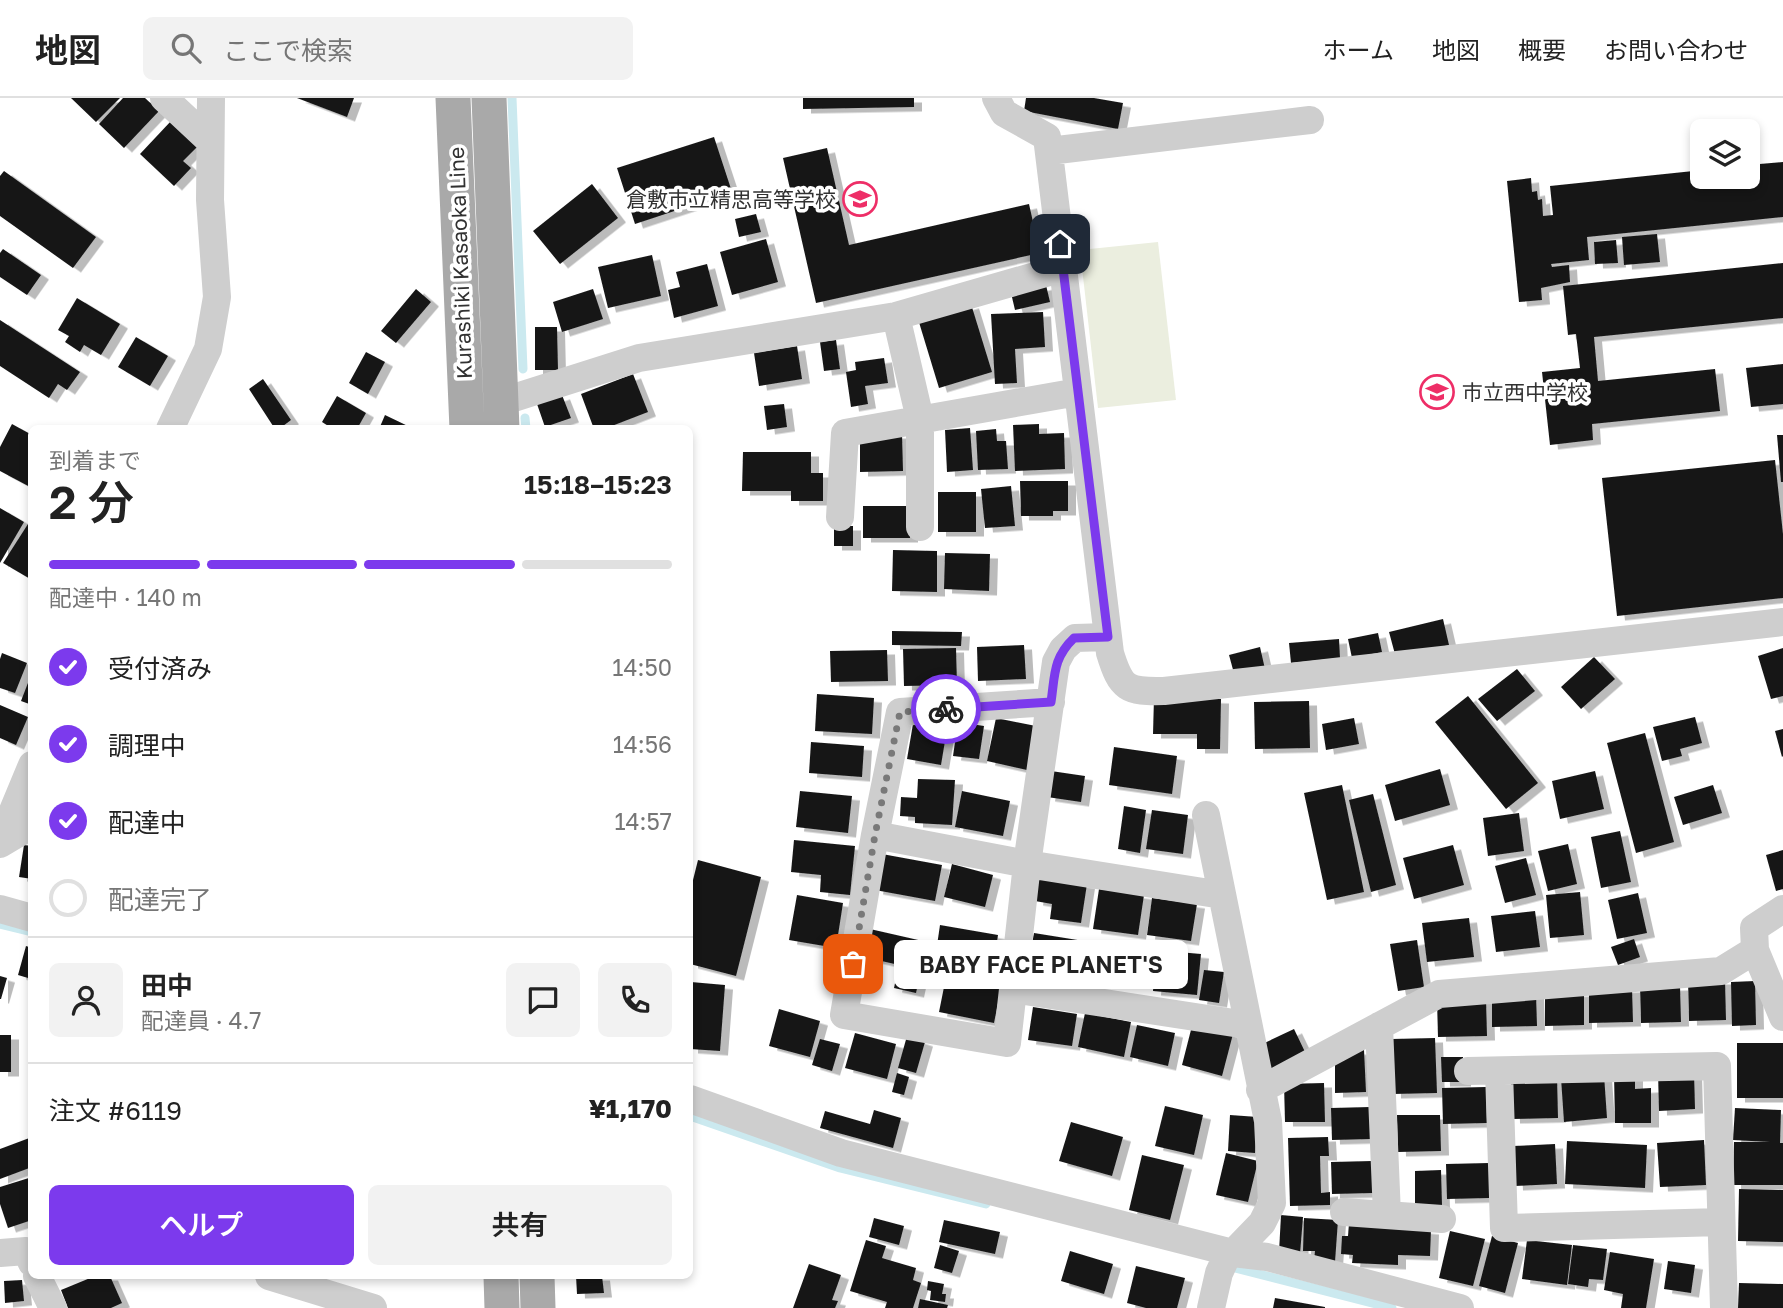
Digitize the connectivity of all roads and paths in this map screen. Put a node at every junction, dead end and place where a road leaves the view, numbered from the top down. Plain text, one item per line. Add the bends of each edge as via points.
1 (164, 98) edge
2 (211, 98) edge
3 (453, 98) edge
4 (489, 98) edge
5 (996, 98) edge
6 (1310, 120) dead end
7 (210, 141) junction
8 (1049, 151) junction
9 (1063, 268) junction
10 (896, 316) junction
11 (1078, 392) junction
12 (502, 415) edge
13 (920, 419) junction
14 (172, 425) edge
15 (467, 425) edge
16 (840, 517) dead end
17 (920, 527) dead end
18 (1783, 622) edge
19 (1108, 637) junction
20 (1051, 702) junction
21 (28, 775) edge
22 (1206, 815) dead end
23 (28, 827) edge
24 (875, 835) junction
25 (0, 843) edge
26 (1027, 864) junction
27 (1222, 895) junction
28 (0, 909) edge
29 (1783, 909) edge
30 (28, 917) edge
31 (1755, 950) junction
32 (1013, 989) junction
33 (1783, 1017) edge
34 (1247, 1025) junction
35 (1379, 1026) junction
36 (1468, 1071) dead end
37 (1499, 1071) junction
38 (1261, 1090) junction
39 (693, 1100) edge
40 (1344, 1212) dead end
41 (1387, 1215) junction
42 (1442, 1219) dead end
43 (1721, 1223) junction
44 (0, 1254) edge
45 (28, 1255) edge
46 (1226, 1261) junction
47 (38, 1279) edge
48 (279, 1279) edge
49 (501, 1279) edge
50 (537, 1279) edge
51 (53, 1308) edge
52 (373, 1308) edge
53 (502, 1308) edge
54 (538, 1308) edge
55 (1211, 1308) edge
56 (1460, 1308) edge
57 (1724, 1308) edge

1 - 7 street
2 - 7 street
3 - 15 main road, Kurashiki Kasaoka Line
4 - 12 main road, Kurashiki Kasaoka Line
5 - 8 street via 1004,113 1048,137
6 - 8 street
7 - 14 street via 209,200 217,297 208,349
8 - 9 street
9 - 10 street
9 - 11 street
10 - 12 street via 639,358
10 - 13 street
11 - 13 street
11 - 19 street
13 - 16 street via 845,433
13 - 17 street
18 - 19 street via 1136,692 1117,677
19 - 20 street via 1074,638 1063,649 1056,662
20 - 24 street via 900,712
20 - 26 street
21 - 25 street
22 - 27 street
23 - 25 street
24 - 26 street
24 - 32 street via 844,1015 1007,1043
26 - 27 street
26 - 32 street
27 - 34 street
28 - 30 street
29 - 31 street via 1754,928
31 - 33 street
31 - 35 street via 1721,971 1439,994
32 - 34 street
34 - 38 street
35 - 38 street
35 - 41 street
36 - 37 street
37 - 43 street via 1504,1228
37 - 43 street via 1717,1066
38 - 46 street via 1268,1121 1272,1203 1262,1223
39 - 46 street via 841,1153
40 - 41 street
41 - 42 street
43 - 57 street
44 - 45 street via 26,1251
46 - 55 street
46 - 56 street via 1267,1257
47 - 51 street
48 - 52 street
49 - 53 main road
50 - 54 main road

